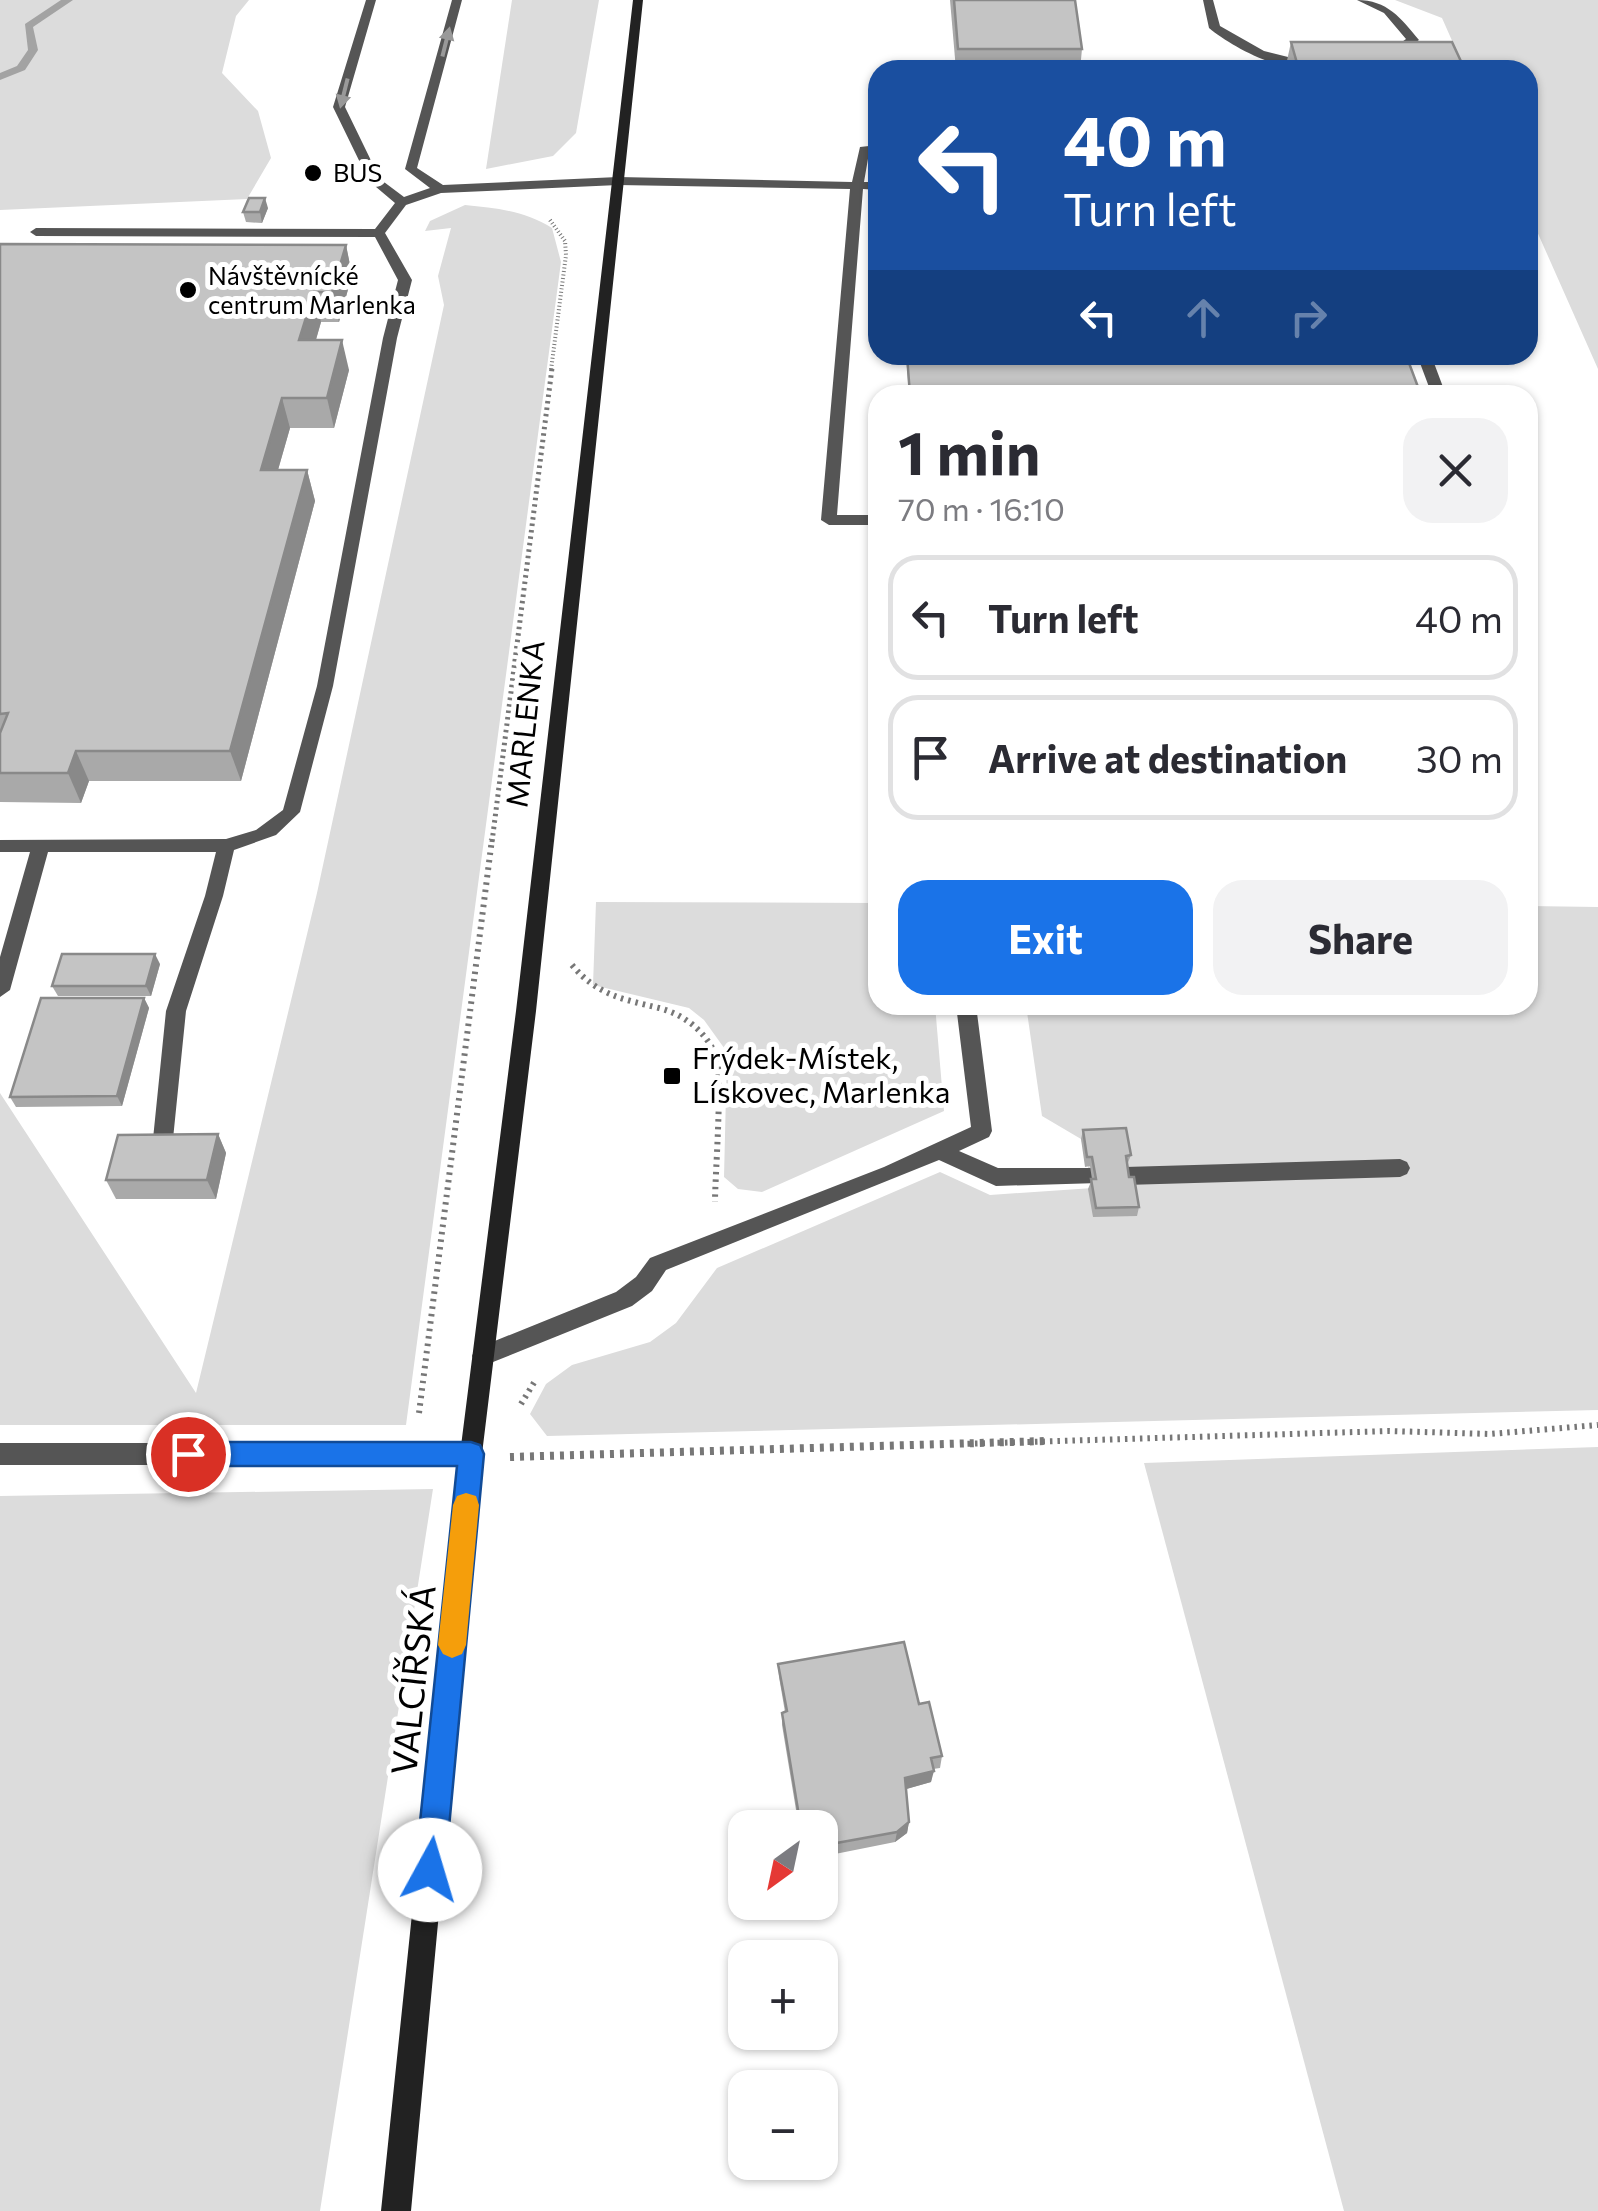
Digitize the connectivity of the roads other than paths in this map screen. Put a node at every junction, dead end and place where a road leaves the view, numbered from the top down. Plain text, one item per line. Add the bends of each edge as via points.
1 (371, 0) edge
2 (457, 0) edge
3 (638, 0) edge
4 (1208, 0) edge
5 (1362, 0) edge
6 (1280, 60) edge
7 (1384, 60) edge
8 (868, 149) edge
9 (618, 180) junction
10 (857, 186) junction
11 (868, 186) edge
12 (440, 189) junction
13 (402, 202) junction
14 (36, 232) dead end
15 (378, 234) junction
16 (868, 520) edge
17 (226, 845) junction
18 (0, 846) edge
19 (41, 846) junction
20 (0, 990) edge
21 (967, 1015) edge
22 (164, 1140) edge
23 (939, 1151) junction
24 (1400, 1168) dead end
25 (1125, 1176) edge
26 (1092, 1177) edge
27 (483, 1356) junction
28 (0, 1454) edge
29 (471, 1454) junction
30 (396, 2211) edge

1 -> 13 street via 338,107 375,180
12 -> 2 street via 410,169
3 - 9 main road, MARLENKA
4 - 6 street via 1216,28 1252,52
5 - 7 street via 1388,12 1413,40
8 - 10 street
9 - 10 street
9 - 12 street
9 - 27 main road, MARLENKA
10 - 11 street
10 - 16 street via 829,520
12 - 13 street
13 - 15 street
14 - 15 street
15 - 17 street via 404,280 325,686 291,812 259,838
17 - 19 street
17 - 22 street via 176,1010
18 - 19 street
19 - 20 street
21 - 23 street via 982,1132
23 - 26 street via 996,1178
23 - 27 street via 658,1264 624,1299
24 - 25 street
27 - 29 main road, MARLENKA
28 - 29 street
29 - 30 main road, VALCÍŘSKÁ

